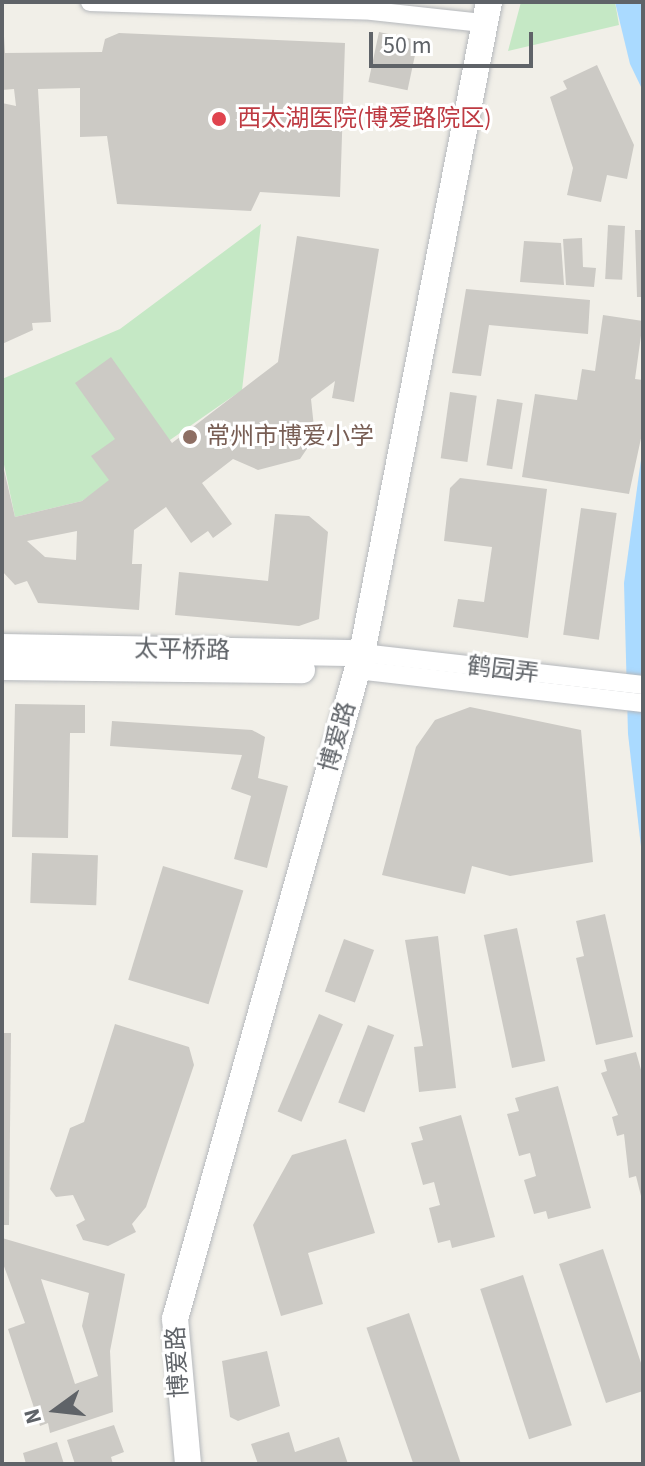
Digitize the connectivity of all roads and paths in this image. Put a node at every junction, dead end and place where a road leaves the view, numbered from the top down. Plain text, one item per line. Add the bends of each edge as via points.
1 (90, 2) edge
2 (486, 12) edge
3 (2, 647) edge
4 (360, 662) junction
5 (2, 667) edge
6 (643, 685) edge
7 (613, 692) junction
8 (643, 703) edge
9 (188, 1464) edge

1 - 2 street
2 - 4 main road, 博爱路
3 - 4 main road, 太平桥路
4 - 5 main road
4 - 7 street, 鹤园弄
4 - 9 main road, 博爱路 via 175,1319
6 - 7 street, 鹤园弄
7 - 8 street

